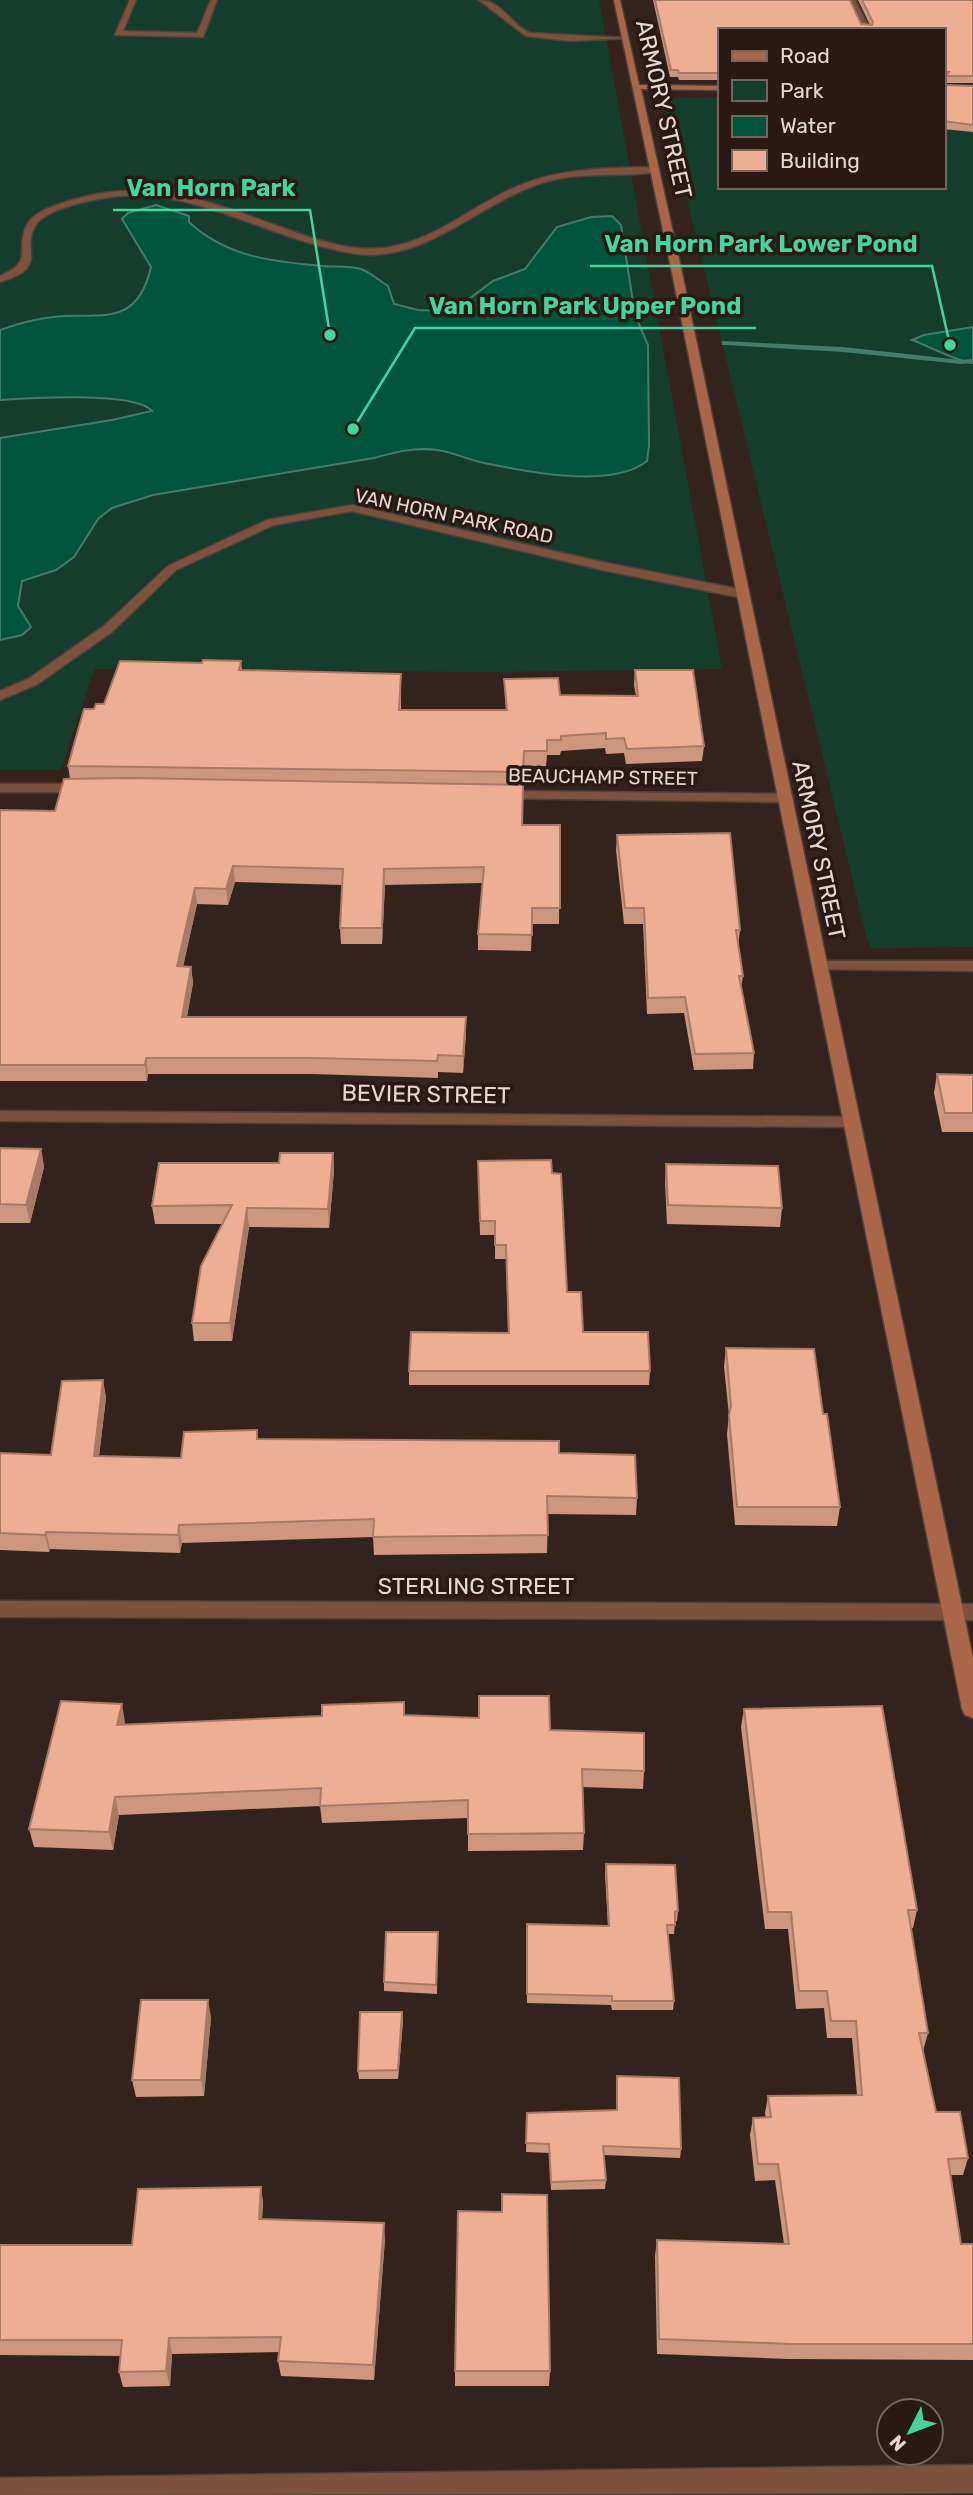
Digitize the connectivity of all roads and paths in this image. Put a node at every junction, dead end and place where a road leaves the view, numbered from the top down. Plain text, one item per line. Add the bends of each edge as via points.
1 (134, 0) edge
2 (214, 0) edge
3 (482, 0) edge
4 (617, 0) edge
5 (852, 0) edge
6 (518, 27) junction
7 (545, 27) dead end
8 (866, 28) edge
9 (619, 30) junction
10 (635, 88) junction
11 (718, 88) edge
12 (654, 170) junction
13 (0, 279) edge
14 (743, 594) junction
15 (0, 696) edge
16 (0, 788) edge
17 (105, 788) edge
18 (488, 795) edge
19 (785, 798) junction
20 (820, 966) junction
21 (973, 966) edge
22 (0, 1116) edge
23 (852, 1122) junction
24 (0, 1609) edge
25 (963, 1612) edge
26 (973, 1709) edge
27 (973, 2479) edge
28 (0, 2491) edge

1 - 2 street via 118,33 200,34
3 - 6 street
4 - 9 main road, ARMORY STREET
5 - 8 street
6 - 7 street
6 - 9 street via 541,36
9 - 10 main road, ARMORY STREET
10 - 11 main road
10 - 12 main road, ARMORY STREET
12 - 13 street via 552,177 509,194 425,242 373,252 310,241 157,192 118,192 36,219 30,229 27,263 16,275
12 - 14 main road, ARMORY STREET
14 - 15 street, VAN HORN PARK ROAD via 352,508 271,522 172,568 108,629 32,682
14 - 19 main road, ARMORY STREET
16 - 17 street
18 - 19 street, BEAUCHAMP STREET
19 - 20 main road, ARMORY STREET
20 - 21 street
20 - 23 main road, ARMORY STREET
22 - 23 street, BEVIER STREET
23 - 25 main road, ARMORY STREET
24 - 25 street, STERLING STREET
25 - 26 main road, ARMORY STREET
27 - 28 street

